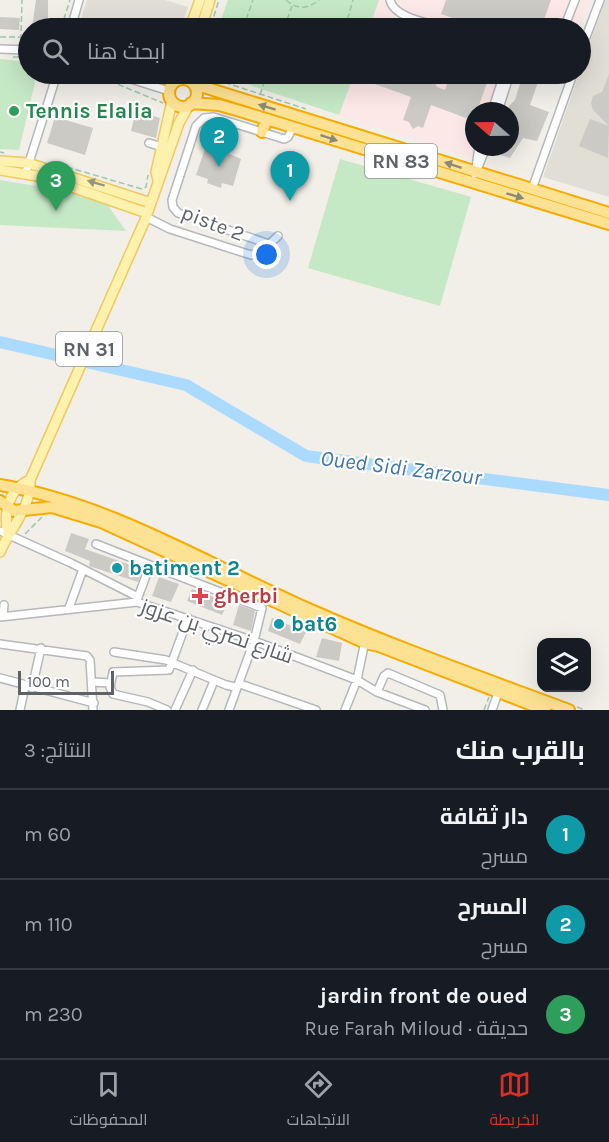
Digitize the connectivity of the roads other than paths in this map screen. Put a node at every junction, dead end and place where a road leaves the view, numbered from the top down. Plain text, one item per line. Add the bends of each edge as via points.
1 (79, 0) edge
2 (200, 0) edge
3 (210, 0) edge
4 (390, 0) edge
5 (575, 0) edge
6 (600, 0) edge
7 (73, 18) edge
8 (194, 18) edge
9 (204, 18) edge
10 (413, 18) edge
11 (568, 18) edge
12 (591, 24) edge
13 (18, 48) edge
14 (0, 49) edge
15 (54, 84) edge
16 (194, 84) edge
17 (204, 84) edge
18 (501, 84) edge
19 (507, 84) edge
20 (569, 84) edge
21 (172, 87) edge
22 (495, 102) edge
23 (501, 102) edge
24 (190, 104) junction
25 (267, 119) junction
26 (293, 127) junction
27 (262, 132) junction
28 (149, 143) dead end
29 (162, 147) junction
30 (2, 157) edge
31 (479, 158) edge
32 (27, 168) junction
33 (0, 170) edge
34 (474, 178) junction
35 (158, 180) junction
36 (532, 189) junction
37 (151, 202) junction
38 (609, 213) edge
39 (146, 217) junction
40 (609, 224) edge
41 (278, 236) dead end
42 (269, 244) junction
43 (31, 478) junction
44 (0, 485) edge
45 (16, 488) junction
46 (31, 492) junction
47 (4, 505) edge
48 (22, 512) junction
49 (5, 533) edge
50 (96, 544) dead end
51 (0, 552) edge
52 (150, 565) junction
53 (83, 569) junction
54 (137, 600) junction
55 (4, 605) dead end
56 (69, 608) junction
57 (2, 616) edge
58 (188, 618) junction
59 (367, 638) junction
60 (254, 641) junction
61 (0, 644) edge
62 (41, 648) junction
63 (114, 652) dead end
64 (173, 662) junction
65 (193, 670) junction
66 (0, 678) edge
67 (357, 680) junction
68 (214, 681) junction
69 (92, 682) junction
70 (111, 683) junction
71 (240, 684) junction
72 (28, 687) junction
73 (496, 690) junction
74 (377, 692) junction
75 (93, 706) edge
76 (20, 710) edge
77 (166, 710) edge
78 (175, 710) edge
79 (202, 710) edge
80 (229, 710) edge
81 (316, 710) edge
82 (345, 710) edge
83 (425, 710) edge
84 (443, 710) edge
85 (492, 710) edge
86 (545, 710) edge
87 (569, 710) edge

1 - 7 street
2 - 8 main road
3 - 9 main road
4 - 10 street via 396,10
5 - 11 street
6 - 12 street
13 - 14 street
15 - 32 street
16 - 24 highway via 197,92
34 -> 17 highway, RN 83
18 - 22 street
19 - 23 street
20 - 36 street
21 - 24 highway via 180,106
21 - 29 main road, RN 31
24 - 25 highway, RN 83 via 219,105
24 - 35 main road, RN 31 via 182,115
25 - 26 highway, RN 83
25 - 27 highway
26 - 27 street, piste 2 via 284,139
26 -> 34 highway, RN 83
27 - 42 street, piste 2 via 214,117 201,120 172,204 178,213
28 - 29 street
29 - 35 main road, RN 31
30 - 32 main road
31 - 34 street
32 - 33 main road
37 -> 32 main road
32 - 39 main road
34 - 36 highway, RN 83
34 -> 40 highway, RN 83
35 - 37 main road, RN 31
36 - 38 highway, RN 83
37 - 39 main road, RN 31
39 - 42 street via 170,229 251,255
39 - 43 main road, RN 31
41 - 42 street
43 - 45 main road
43 - 46 main road, RN 31
44 - 45 highway
45 - 46 highway
45 - 47 main road, RN 31
46 - 48 main road, RN 31
46 - 59 highway via 136,527
47 - 48 highway
47 - 49 main road, RN 31
48 - 49 main road, RN 31
48 - 59 highway via 52,507 100,522
49 - 51 main road, RN 31
49 - 53 street
50 - 52 street
52 - 54 street
52 - 60 street via 259,606 263,612
53 - 54 street
53 - 56 street
54 - 56 street, شارع نصري بن عزوز
54 - 58 street, شارع نصري بن عزوز
55 - 57 street
56 - 57 street, شارع نصري بن عزوز
58 - 60 street, شارع نصري بن عزوز
58 - 64 street
59 - 67 street
59 - 73 highway
60 - 67 street, شارع نصري بن عزوز
60 - 71 street
61 - 62 street
62 - 69 street via 87,656
62 - 72 street
63 - 64 street
64 - 65 street
64 - 70 street via 167,671 114,671
65 - 68 street
65 - 78 street
66 - 72 street
67 - 74 street, شارع نصري بن عزوز
67 - 82 street
68 - 71 street via 232,687
68 - 79 street
69 - 70 street
69 - 75 street
70 - 77 street via 113,694
71 - 80 street
71 - 81 street
72 - 75 street
72 - 76 street
73 - 85 street
73 - 86 highway
73 - 87 highway
74 - 83 street, شارع نصري بن عزوز
74 - 84 street via 388,673 440,695

